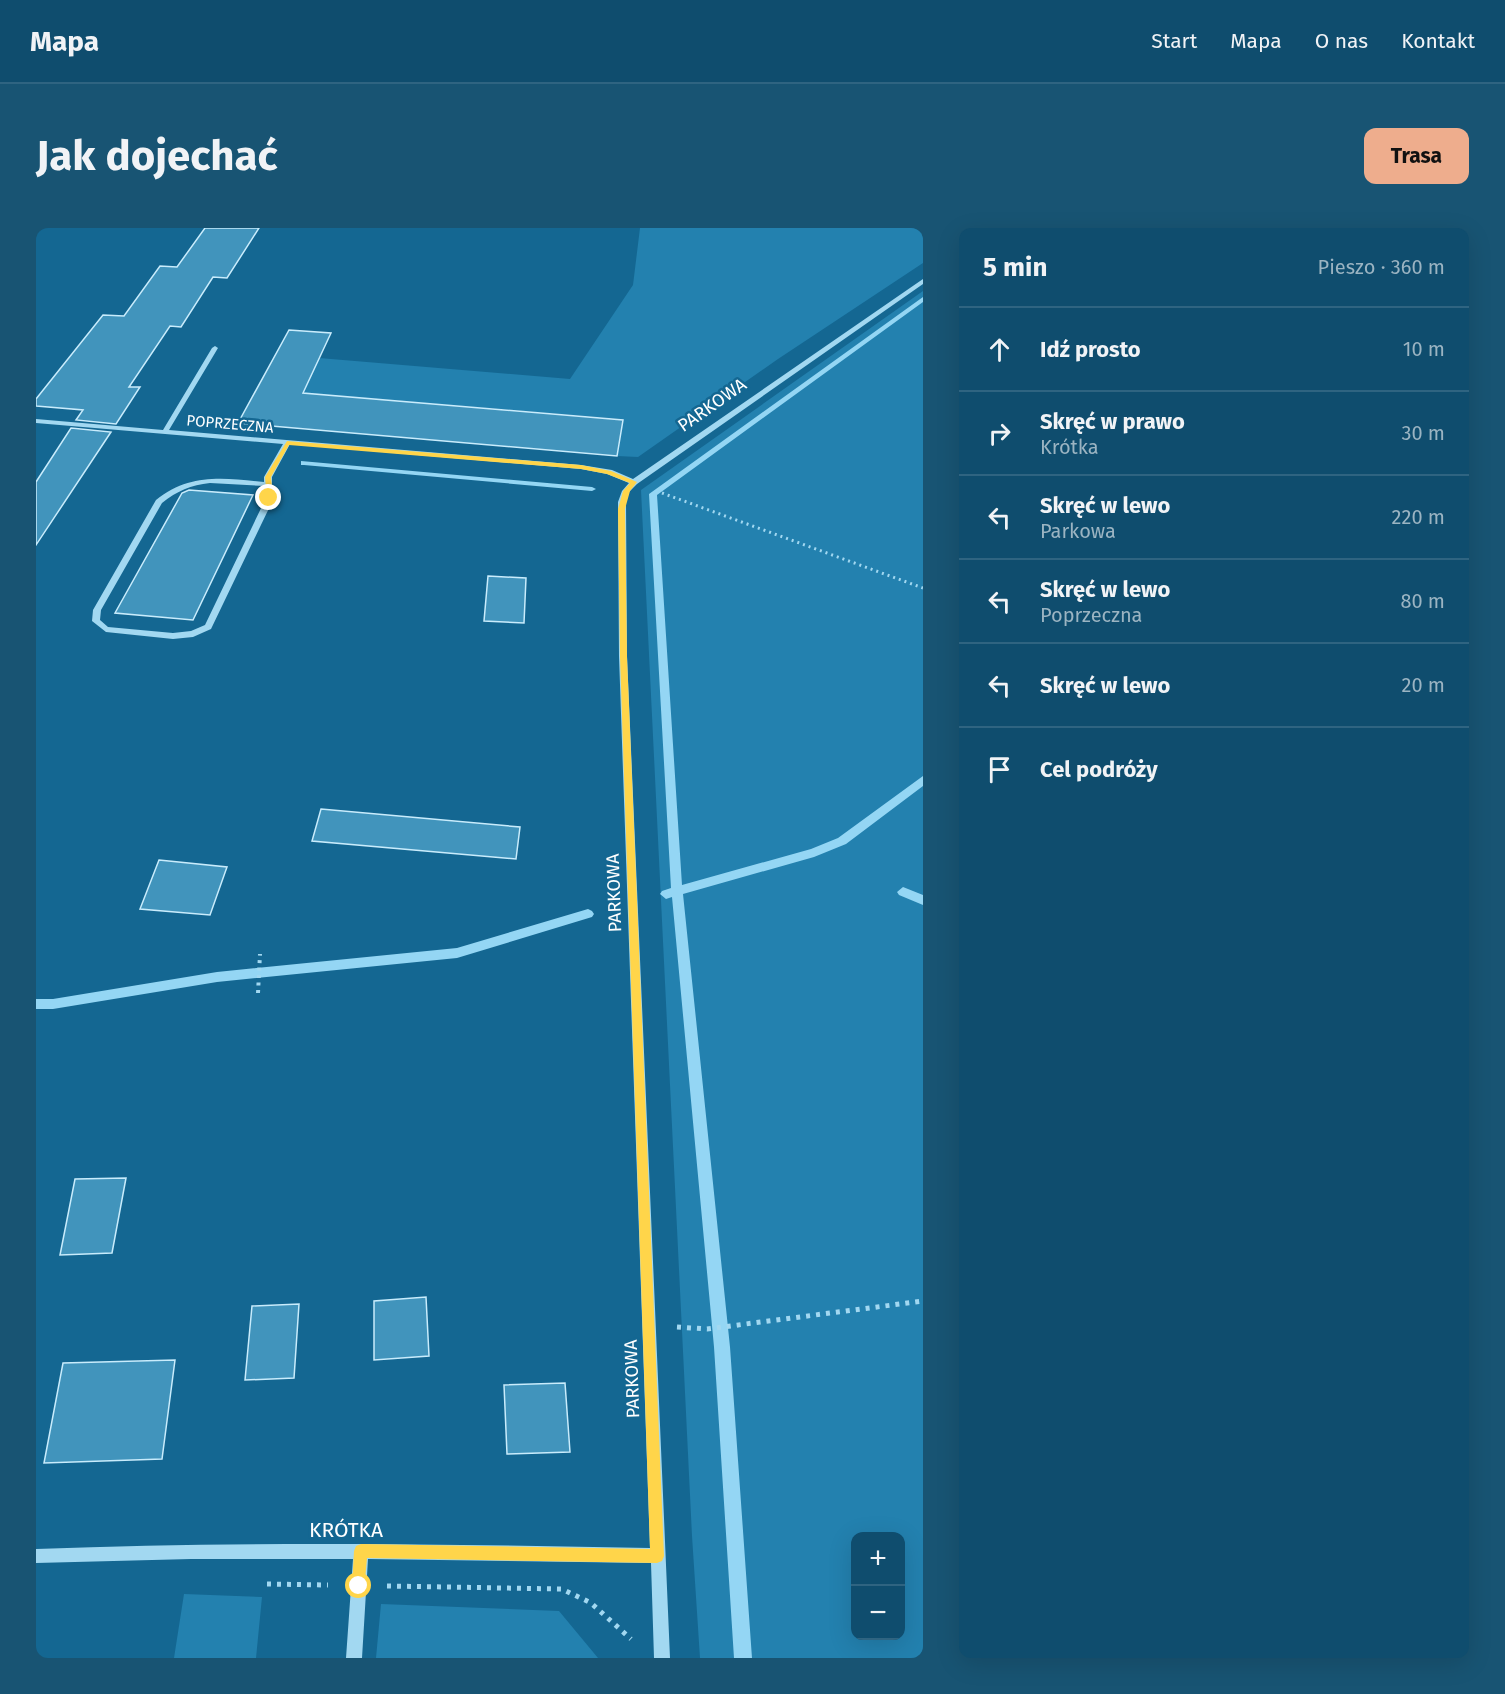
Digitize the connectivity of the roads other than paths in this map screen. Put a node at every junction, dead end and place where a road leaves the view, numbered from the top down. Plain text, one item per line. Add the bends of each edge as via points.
1 (923, 281) edge
2 (215, 348) dead end
3 (36, 421) edge
4 (165, 432) junction
5 (287, 442) junction
6 (634, 482) junction
7 (267, 484) junction
8 (361, 1551) junction
9 (36, 1556) edge
10 (657, 1556) junction
11 (354, 1658) edge
12 (662, 1658) edge

1 - 6 street, PARKOWA
2 - 4 street
3 - 4 street, POPRZECZNA
4 - 5 street, POPRZECZNA
5 - 6 street, POPRZECZNA via 581,467
5 - 7 street
6 - 10 street, PARKOWA via 626,491 621,509 623,645
7 - 7 street via 204,480 180,486 166,495 97,610 96,621 106,629 173,636 193,634 208,627 268,502
8 - 9 street, KRÓTKA via 158,1551
8 - 10 street, KRÓTKA
8 - 11 street
10 - 12 street, PARKOWA

